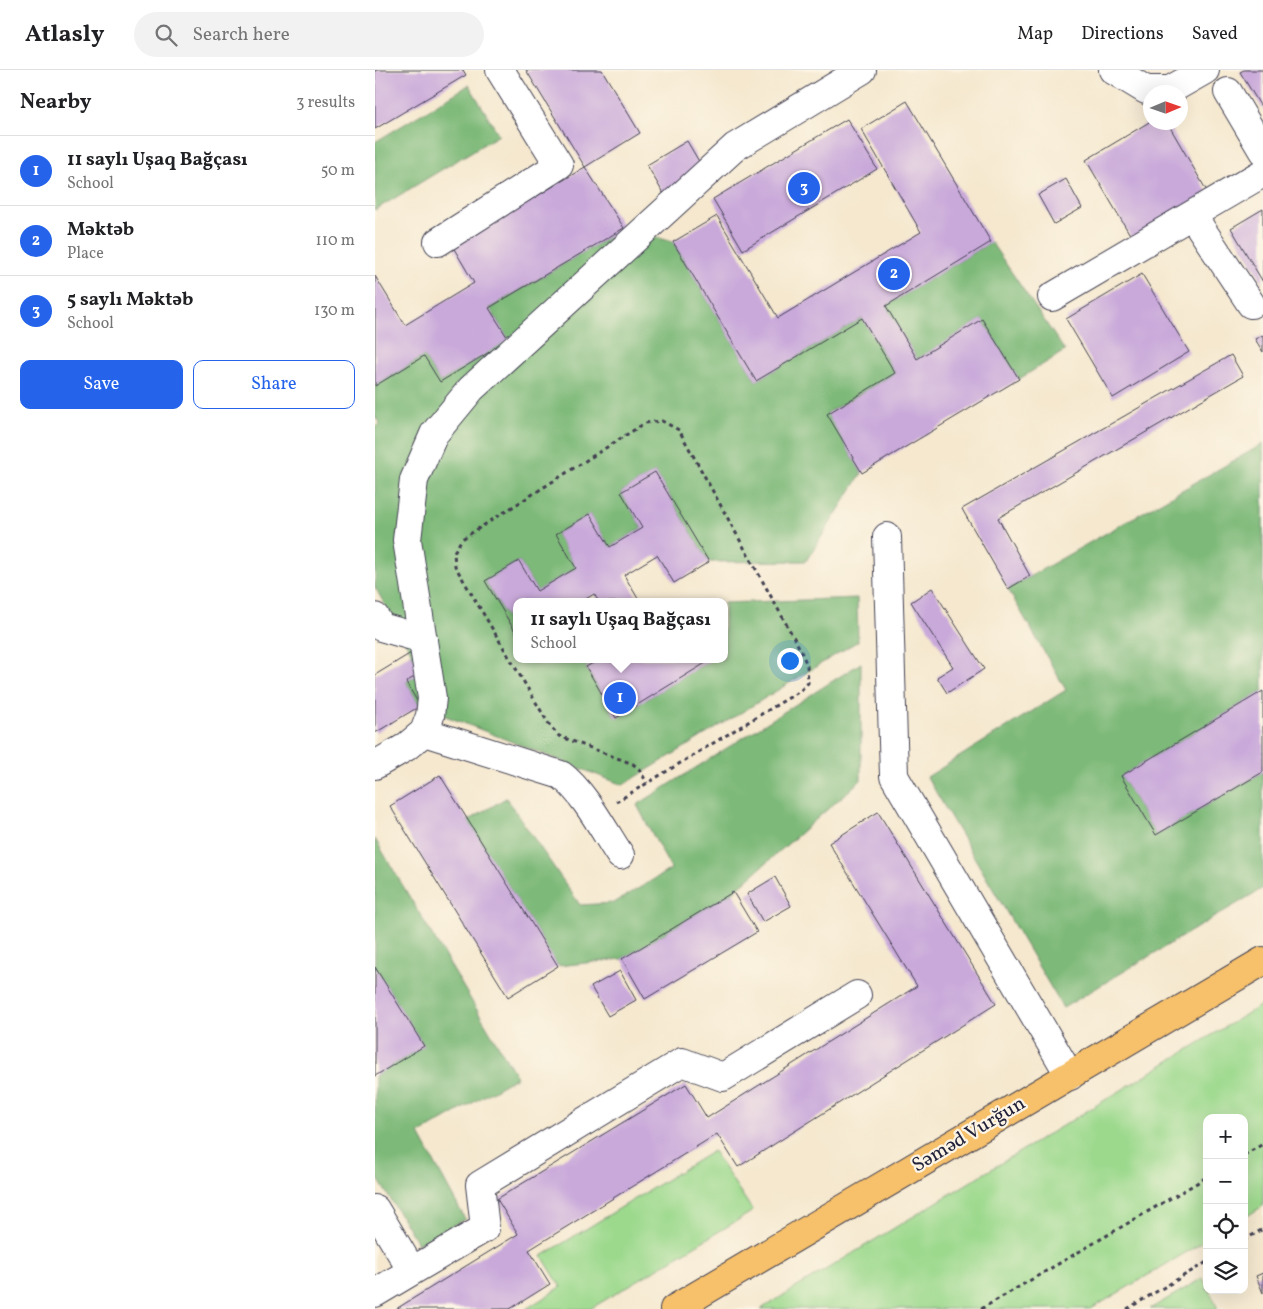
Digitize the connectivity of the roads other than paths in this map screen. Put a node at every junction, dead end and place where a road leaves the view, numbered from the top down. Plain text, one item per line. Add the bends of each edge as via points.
1 (500, 70) edge
2 (862, 70) edge
3 (1113, 70) edge
4 (1205, 70) edge
5 (1228, 92) dead end
6 (1263, 151) edge
7 (1263, 173) edge
8 (1193, 215) junction
9 (438, 242) dead end
10 (1052, 297) dead end
11 (1251, 304) dead end
12 (887, 537) dead end
13 (377, 625) edge
14 (423, 639) junction
15 (424, 732) junction
16 (375, 765) edge
17 (620, 855) dead end
18 (1263, 961) edge
19 (857, 995) dead end
20 (1070, 1076) junction
21 (375, 1209) edge
22 (412, 1271) junction
23 (375, 1293) edge
24 (674, 1309) edge

1 - 9 lane via 559,165
2 - 14 lane via 735,146 471,389 434,434 414,480 407,540
3 - 4 lane via 1146,90 1170,90
5 - 6 lane
7 - 8 lane
8 - 10 lane
8 - 11 lane
12 - 20 lane via 894,776
13 - 14 lane
14 - 15 lane via 432,698
15 - 16 lane
15 - 17 lane via 561,775 571,782
18 - 20 main road, Səməd Vurğun
19 - 22 lane via 723,1077 682,1062 480,1185 485,1228
20 - 24 main road, Səməd Vurğun
21 - 22 lane
22 - 23 lane

